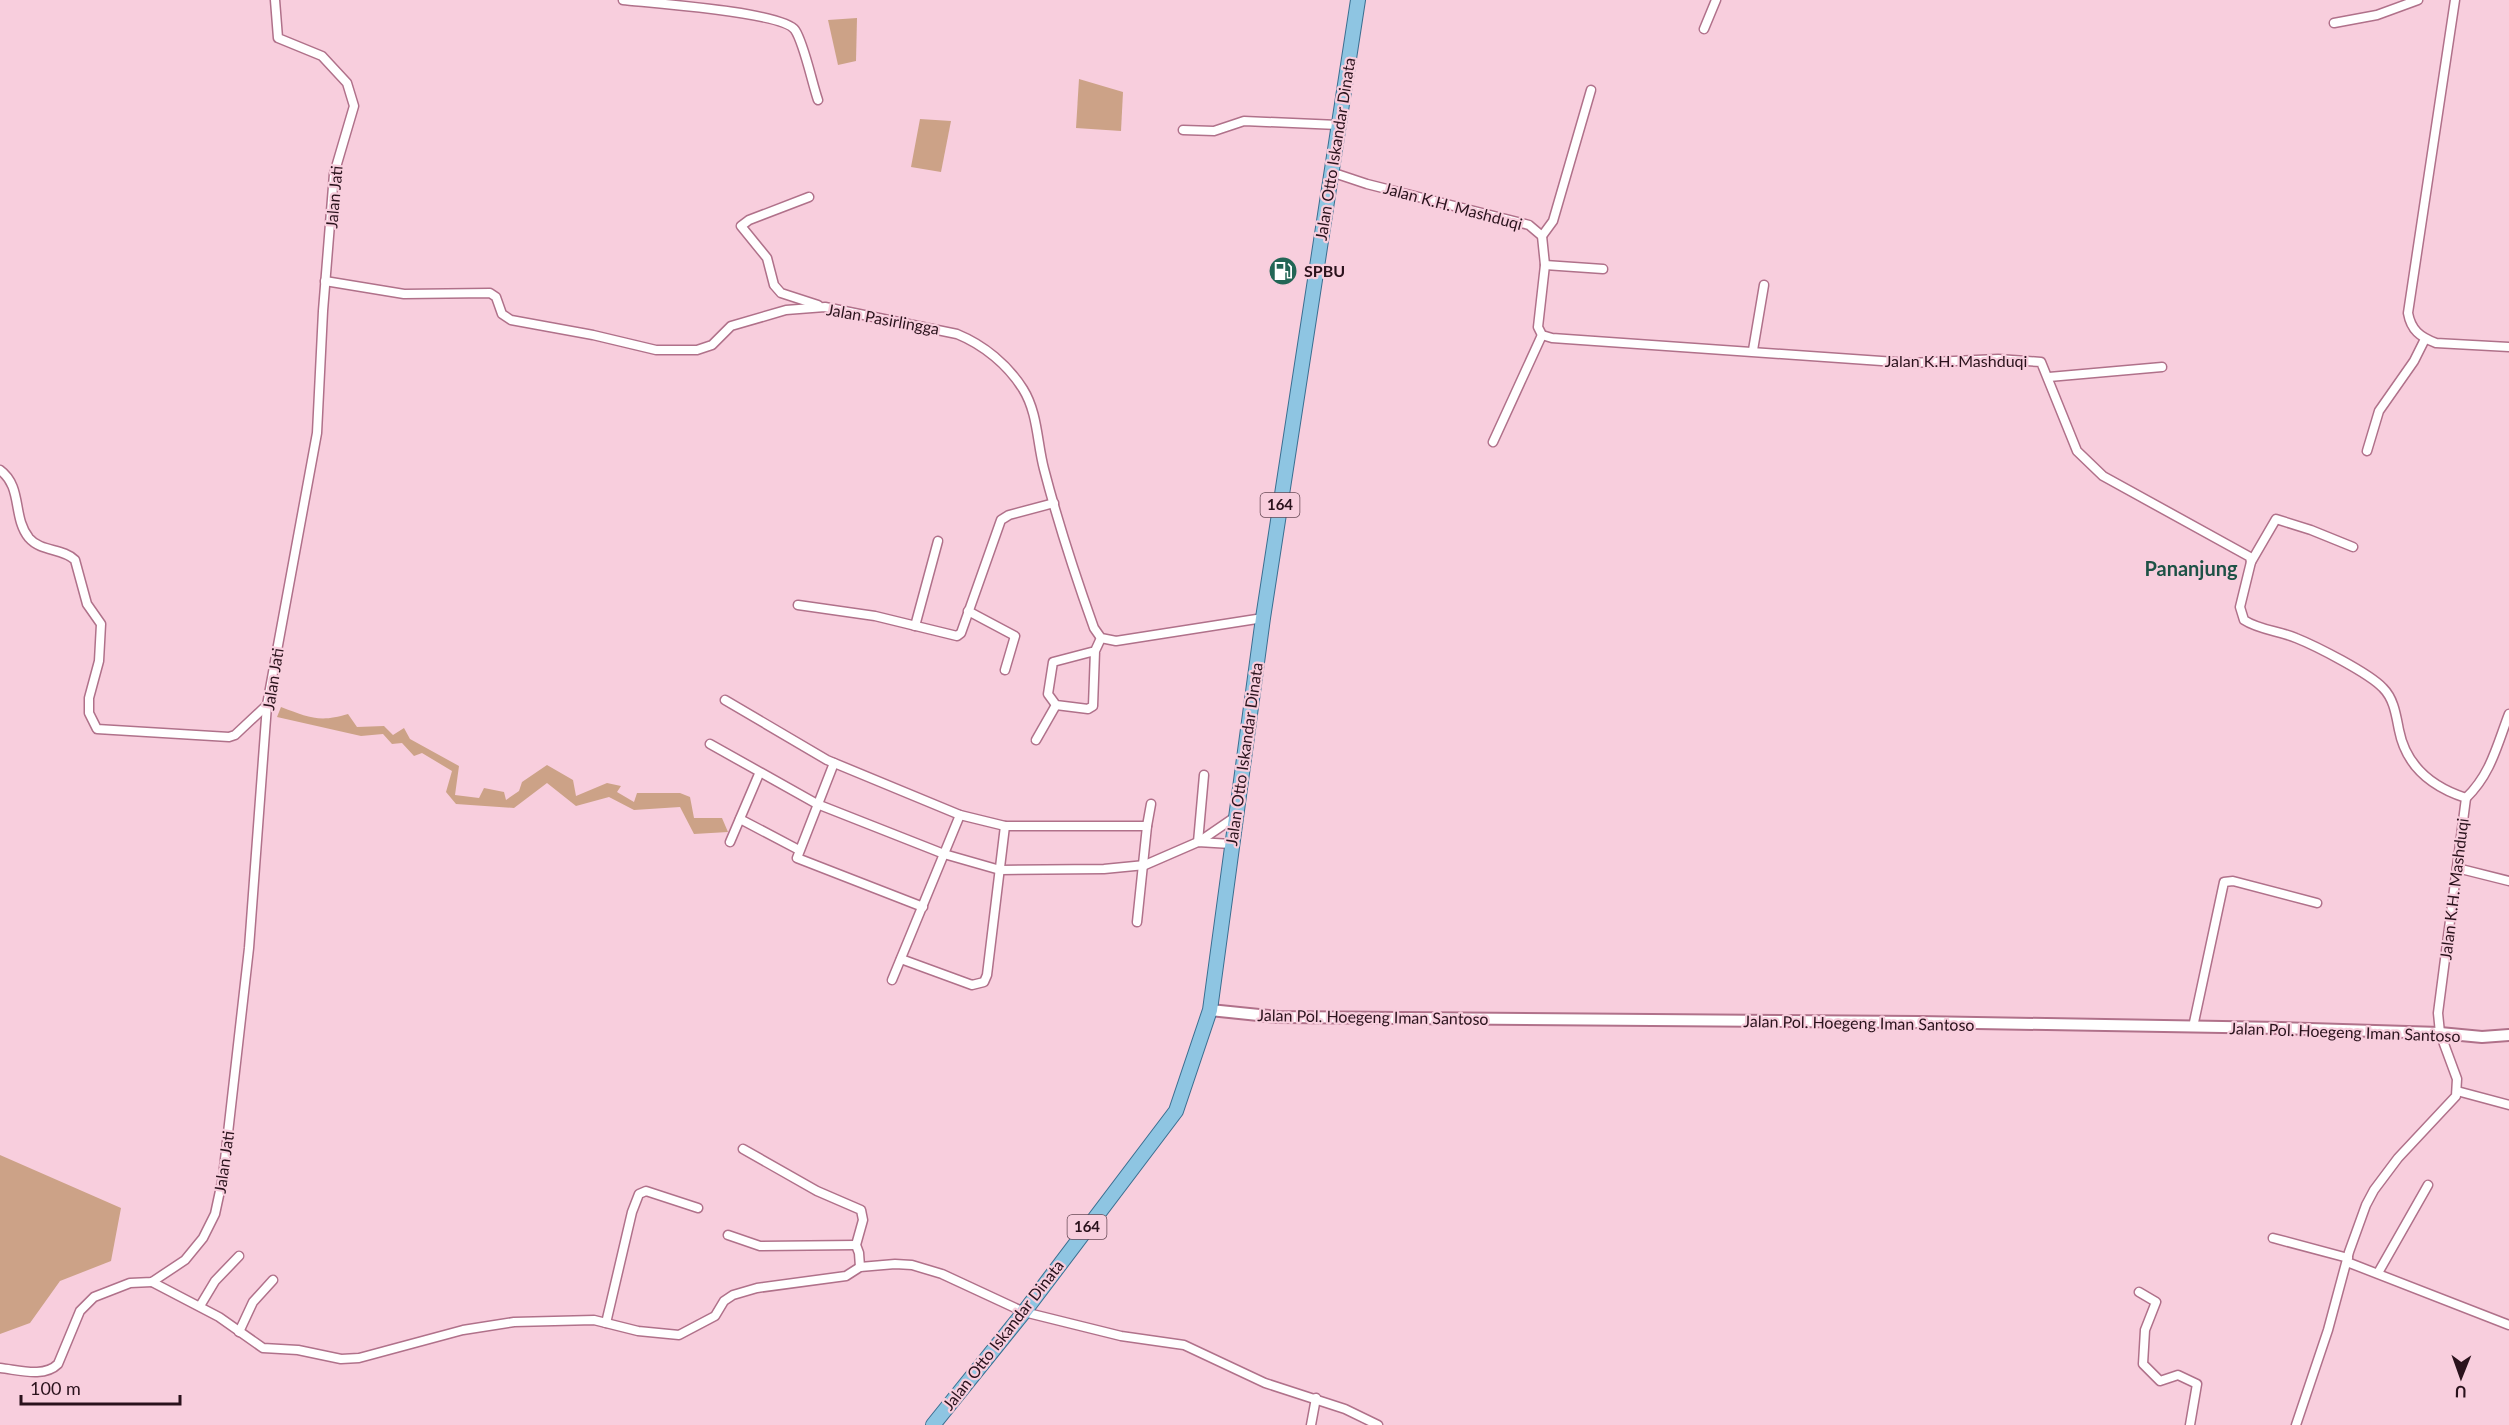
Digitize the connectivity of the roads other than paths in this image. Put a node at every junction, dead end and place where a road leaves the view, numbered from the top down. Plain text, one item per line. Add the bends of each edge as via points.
1 (275, 0) edge
2 (623, 0) edge
3 (1358, 0) edge
4 (1716, 0) edge
5 (2418, 0) edge
6 (2455, 0) edge
7 (2334, 23) dead end
8 (1704, 29) dead end
9 (1591, 90) dead end
10 (818, 100) dead end
11 (1338, 125) junction
12 (1183, 130) dead end
13 (1330, 172) junction
14 (809, 197) dead end
15 (1542, 236) junction
16 (1545, 265) junction
17 (1603, 269) dead end
18 (325, 281) junction
19 (1764, 285) dead end
20 (825, 307) junction
21 (1542, 335) junction
22 (2425, 339) junction
23 (2509, 346) edge
24 (1753, 350) junction
25 (2162, 368) dead end
26 (2049, 377) junction
27 (1493, 442) dead end
28 (2367, 451) dead end
29 (0, 470) edge
30 (1054, 503) junction
31 (938, 542) dead end
32 (2353, 547) dead end
33 (2252, 562) junction
34 (798, 605) dead end
35 (968, 611) junction
36 (1263, 618) junction
37 (915, 626) junction
38 (1101, 638) junction
39 (1095, 651) junction
40 (1005, 670) dead end
41 (725, 700) dead end
42 (1056, 705) junction
43 (267, 709) junction
44 (2509, 714) edge
45 (1036, 740) dead end
46 (710, 744) dead end
47 (834, 763) junction
48 (759, 774) junction
49 (1204, 775) dead end
50 (2466, 798) junction
51 (817, 804) junction
52 (1151, 804) dead end
53 (960, 814) junction
54 (1235, 817) junction
55 (740, 819) junction
56 (1005, 826) junction
57 (1147, 826) junction
58 (1199, 841) junction
59 (730, 842) dead end
60 (1231, 844) junction
61 (799, 850) junction
62 (944, 854) junction
63 (1144, 865) junction
64 (2457, 868) junction
65 (1000, 870) junction
66 (2509, 881) edge
67 (2317, 903) dead end
68 (923, 907) junction
69 (1137, 922) dead end
70 (901, 959) junction
71 (892, 980) dead end
72 (1210, 1010) junction
73 (2193, 1027) junction
74 (2440, 1033) junction
75 (2509, 1035) edge
76 (2457, 1091) junction
77 (2509, 1105) edge
78 (743, 1149) dead end
79 (2428, 1185) dead end
80 (698, 1208) dead end
81 (728, 1235) dead end
82 (2273, 1238) dead end
83 (856, 1245) junction
84 (240, 1256) dead end
85 (2347, 1260) junction
86 (860, 1267) junction
87 (2379, 1273) junction
88 (273, 1280) dead end
89 (152, 1282) junction
90 (2139, 1292) dead end
91 (200, 1306) junction
92 (1024, 1312) junction
93 (606, 1323) junction
94 (2509, 1325) edge
95 (239, 1332) junction
96 (0, 1368) edge
97 (1316, 1398) junction
98 (933, 1425) edge
99 (1311, 1425) edge
100 (1378, 1425) edge
101 (2190, 1425) edge
102 (2296, 1425) edge

1 - 18 street, Jalan Jati via 279,38 322,56 342,76 354,106 334,174
2 - 10 street via 786,22 796,31
3 - 11 main road, Jalan Otto Iskandar Dinata / 164
4 - 8 street
5 - 7 street via 2377,15
6 - 22 street via 2408,313 2412,328
9 - 15 street via 1553,221
11 - 12 street via 1244,121 1222,130
11 - 13 main road, Jalan Otto Iskandar Dinata / 164
13 - 15 street, Jalan K.H. Mashduqi via 1529,225
13 - 36 main road, Jalan Otto Iskandar Dinata / 164
14 - 20 street via 741,226 767,258 774,285 781,293
15 - 16 street, Jalan K.H. Mashduqi
16 - 17 street
16 - 21 street, Jalan K.H. Mashduqi via 1538,327
18 - 20 street, Jalan Pasirlingga via 404,294 490,293 496,297 502,314 511,320 656,350 697,350 712,345 731,326 786,310
18 - 43 street, Jalan Jati via 317,433
19 - 24 street
20 - 30 street, Jalan Pasirlingga via 934,327 975,341 990,352 1023,390 1031,406
21 - 24 street, Jalan K.H. Mashduqi via 1623,344
21 - 27 street
22 - 23 street via 2436,343
22 - 28 street via 2379,411
24 - 26 street, Jalan K.H. Mashduqi via 1910,363 2025,359 2041,362
25 - 26 street
26 - 33 street, Jalan K.H. Mashduqi via 2082,458 2103,476 2245,552
29 - 43 street via 13,485 20,518 29,537 75,560 87,604 100,621 99,661 89,698 89,713 97,729 229,737
30 - 35 street via 1001,520
30 - 38 street, Jalan Pasirlingga via 1094,628
31 - 37 street
32 - 33 street via 2276,519
33 - 50 street, Jalan K.H. Mashduqi via 2241,607 2244,620 2297,638 2382,686 2390,696 2405,752 2413,765 2428,780
34 - 37 street
35 - 37 street via 957,636
35 - 40 street via 1015,636
36 - 38 street via 1116,641
36 - 54 main road, Jalan Otto Iskandar Dinata / 164
38 - 39 street
39 - 42 street via 1053,662 1048,694
39 - 42 street via 1093,706 1088,709
41 - 47 street
42 - 45 street
43 - 89 street, Jalan Jati via 249,948 224,1177 215,1214 203,1239 185,1260
44 - 50 street via 2493,763
46 - 48 street
47 - 51 street
47 - 53 street
48 - 51 street
48 - 55 street
49 - 58 street
50 - 64 street, Jalan K.H. Mashduqi
51 - 61 street
51 - 62 street
52 - 57 street
53 - 56 street
53 - 62 street
54 - 58 street
54 - 60 main road, Jalan Otto Iskandar Dinata / 164
55 - 59 street
55 - 61 street
56 - 57 street
56 - 65 street
57 - 63 street
58 - 60 street
58 - 63 street
60 - 72 main road, Jalan Otto Iskandar Dinata / 164
61 - 68 street via 799,860
62 - 65 street
62 - 68 street
63 - 65 street
63 - 69 street
64 - 66 street
64 - 74 street, Jalan K.H. Mashduqi via 2441,984
65 - 70 street via 984,982 972,985
67 - 73 street via 2224,882
68 - 70 street
70 - 71 street
72 - 73 street, Jalan Pol. Hoegeng Iman Santoso via 1278,1017
72 - 92 main road, Jalan Otto Iskandar Dinata / 164 via 1176,1111
73 - 74 street, Jalan Pol. Hoegeng Iman Santoso
74 - 75 street, Jalan Pol. Hoegeng Iman Santoso
74 - 76 street via 2457,1079
76 - 77 street
76 - 85 street via 2449,1106 2374,1190
78 - 83 street via 861,1210 863,1220
79 - 87 street
80 - 93 street via 646,1191 639,1194
81 - 83 street via 760,1246
82 - 85 street
83 - 86 street
84 - 91 street via 215,1281
85 - 87 street
85 - 102 street
86 - 92 street via 912,1265 942,1274
86 - 93 street via 846,1276 733,1295 715,1316 679,1335
87 - 94 street
88 - 95 street via 253,1302
89 - 91 street
89 - 96 street, Jalan Jati via 113,1287 94,1297 80,1311 52,1370
90 - 101 street via 2156,1302 2146,1327 2143,1364 2160,1381 2178,1375 2197,1384
91 - 95 street
92 - 97 street via 1120,1336 1184,1345 1265,1383
92 - 98 main road, Jalan Otto Iskandar Dinata / 164
93 - 95 street via 540,1320 493,1324 359,1358 341,1359 263,1348
97 - 99 street
97 - 100 street

